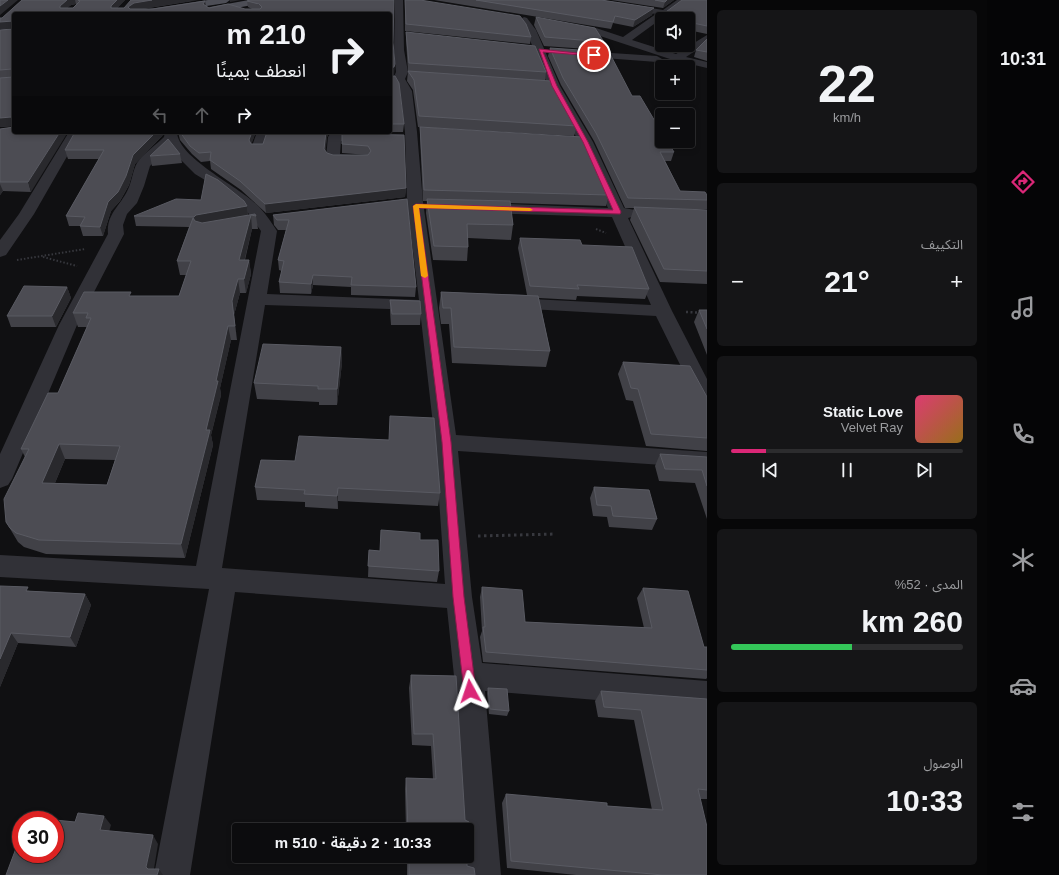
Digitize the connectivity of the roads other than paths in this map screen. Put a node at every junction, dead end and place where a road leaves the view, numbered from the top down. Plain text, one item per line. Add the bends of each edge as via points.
1 (263, 0) edge
2 (399, 0) edge
3 (588, 0) edge
4 (683, 0) edge
5 (205, 2) edge
6 (228, 3) edge
7 (148, 12) edge
8 (193, 12) edge
9 (250, 12) edge
10 (659, 12) edge
11 (666, 12) edge
12 (526, 20) edge
13 (655, 20) edge
14 (560, 26) edge
15 (707, 38) edge
16 (624, 40) junction
17 (399, 41) edge
18 (570, 53) edge
19 (677, 58) junction
20 (702, 64) edge
21 (402, 79) edge
22 (539, 85) edge
23 (554, 86) junction
24 (74, 134) edge
25 (262, 134) edge
26 (171, 135) edge
27 (407, 136) junction
28 (570, 141) edge
29 (586, 142) junction
30 (258, 149) edge
31 (363, 159) edge
32 (470, 208) edge
33 (617, 212) junction
34 (647, 214) edge
35 (0, 252) edge
36 (257, 299) junction
37 (433, 301) junction
38 (498, 302) edge
39 (663, 311) junction
40 (707, 399) edge
41 (446, 442) junction
42 (707, 460) edge
43 (1, 474) edge
44 (0, 566) edge
45 (216, 579) junction
46 (459, 597) junction
47 (469, 676) junction
48 (707, 695) edge
49 (172, 875) edge
50 (483, 875) edge

1 - 6 main road
2 - 17 street
3 - 10 street
4 - 11 street
5 - 6 main road
5 - 7 main road
6 - 8 main road
6 - 9 street
12 - 23 street
13 - 16 street
14 - 16 street via 596,31
15 - 19 street
16 - 19 street
17 - 21 street
18 - 20 street
19 - 20 street
21 - 27 street via 406,91
22 - 23 street
23 - 29 street
24 - 35 street
25 - 30 street
26 - 36 street via 180,151 200,171 225,186 251,207 269,231
26 - 43 street via 143,165 129,203 120,212 115,225 116,234 68,325
27 - 31 street via 335,137 333,158
27 - 37 street via 415,204
28 - 29 street
29 - 33 street
32 - 33 street
33 - 34 street
33 - 39 street
36 - 37 street
36 - 45 street
37 - 41 street
38 - 39 street
39 - 40 street
41 - 42 street
41 - 46 street
44 - 45 street
45 - 46 street
45 - 49 street
46 - 47 street
47 - 48 street
47 - 50 street

